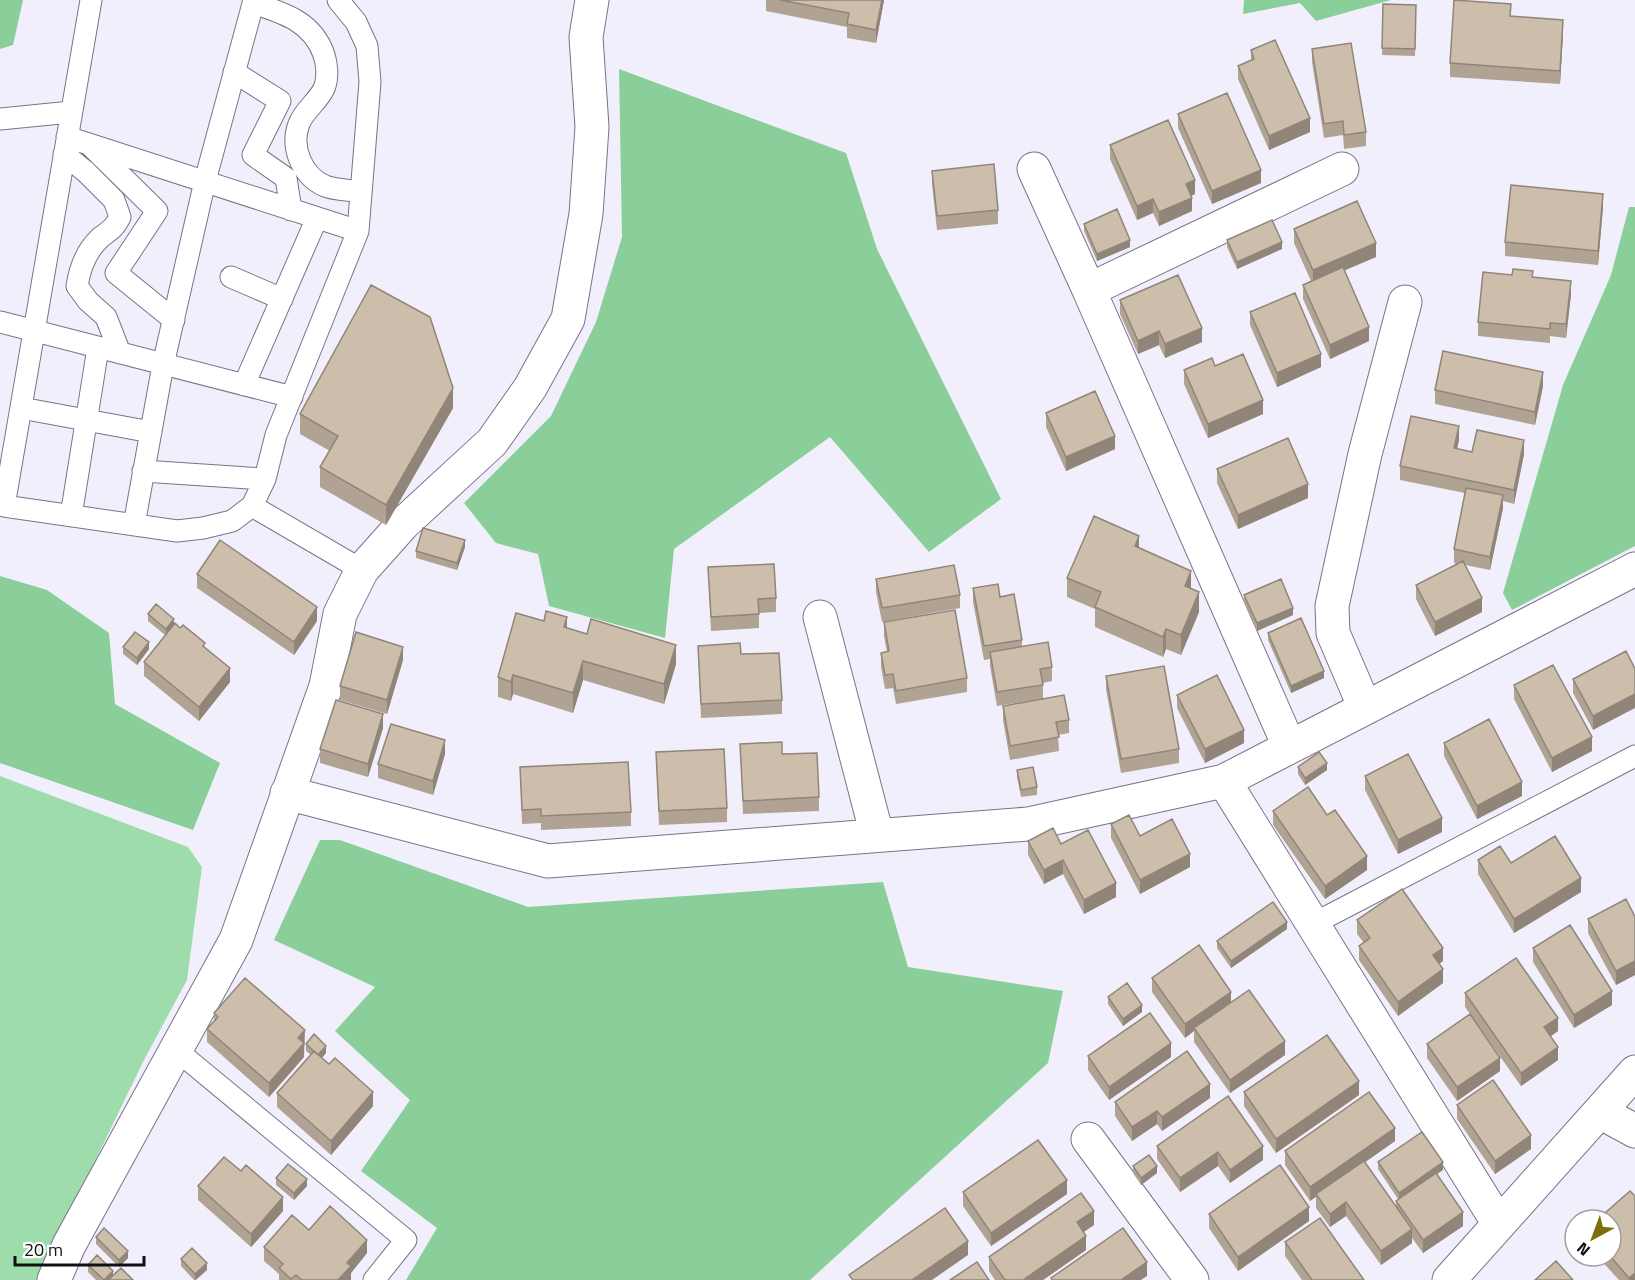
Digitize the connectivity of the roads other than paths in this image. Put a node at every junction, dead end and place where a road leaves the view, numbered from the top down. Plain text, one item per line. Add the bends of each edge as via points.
1 (91, 0) edge
2 (338, 0) edge
3 (592, 0) edge
4 (254, 2) edge
5 (234, 72) junction
6 (71, 112) junction
7 (0, 119) edge
8 (90, 144) junction
9 (66, 145) junction
10 (1034, 169) dead end
11 (1342, 169) dead end
12 (205, 181) junction
13 (361, 192) junction
14 (291, 210) junction
15 (317, 218) junction
16 (358, 231) junction
17 (231, 277) dead end
18 (1089, 290) junction
19 (282, 299) junction
20 (1405, 302) dead end
21 (174, 320) junction
22 (0, 322) edge
23 (34, 332) junction
24 (98, 348) junction
25 (120, 353) junction
26 (163, 365) junction
27 (244, 385) junction
28 (292, 397) junction
29 (21, 408) junction
30 (86, 421) junction
31 (151, 432) junction
32 (7, 443) edge
33 (143, 471) junction
34 (266, 479) junction
35 (2, 505) edge
36 (252, 506) junction
37 (71, 516) junction
38 (134, 525) junction
39 (1635, 568) edge
40 (362, 570) junction
41 (820, 617) dead end
42 (1365, 708) junction
43 (1289, 746) junction
44 (1635, 756) edge
45 (1224, 781) junction
46 (287, 793) junction
47 (877, 835) junction
48 (1313, 924) junction
49 (175, 1049) junction
50 (1635, 1072) edge
51 (1600, 1112) junction
52 (1635, 1131) edge
53 (1088, 1139) dead end
54 (1499, 1224) junction
55 (54, 1280) edge
56 (374, 1280) edge
57 (1192, 1280) edge
58 (1449, 1280) edge

1 - 6 lane
2 - 13 lane via 356,22 367,46 370,82
3 - 40 street via 586,37 592,127 586,214 568,319 530,388 492,442 403,524
4 - 5 lane
4 - 13 lane via 301,22 320,41 327,65 325,87 298,124 296,150 306,172 325,186
5 - 12 lane
5 - 14 lane via 280,101 253,155 286,178
6 - 7 lane
6 - 9 lane
8 - 9 lane
8 - 12 lane
8 - 21 lane via 157,211 116,273
9 - 23 lane
9 - 25 lane via 114,200 120,217 113,230 89,251 77,286 106,317
10 - 18 street
11 - 18 street
12 - 14 lane
12 - 21 lane
13 - 16 lane
14 - 15 lane
15 - 16 lane
15 - 19 lane
16 - 28 lane
17 - 19 lane
18 - 43 street
19 - 27 lane
20 - 42 street via 1365,454 1332,606 1333,633
21 - 26 lane
22 - 23 lane
23 - 24 lane
23 - 29 lane
24 - 25 lane
24 - 30 lane
25 - 26 lane
26 - 27 lane
26 - 31 lane
27 - 28 lane
28 - 34 lane via 276,435
29 - 30 lane
29 - 32 lane
30 - 31 lane
30 - 37 lane
31 - 33 lane
32 - 35 lane
33 - 34 lane
33 - 38 lane
34 - 36 lane
35 - 37 lane
36 - 38 lane via 232,520 203,528 177,531
36 - 40 lane
37 - 38 lane
39 - 42 street
40 - 46 street via 340,614 326,686
41 - 47 street
42 - 43 street
43 - 45 street
44 - 48 lane
45 - 47 street via 1028,824
45 - 48 street
46 - 47 street via 548,861
46 - 49 street via 236,940
48 - 54 street
49 - 55 street
49 - 56 lane via 406,1240
50 - 51 street
51 - 52 street
51 - 54 street
53 - 57 street
54 - 58 street

